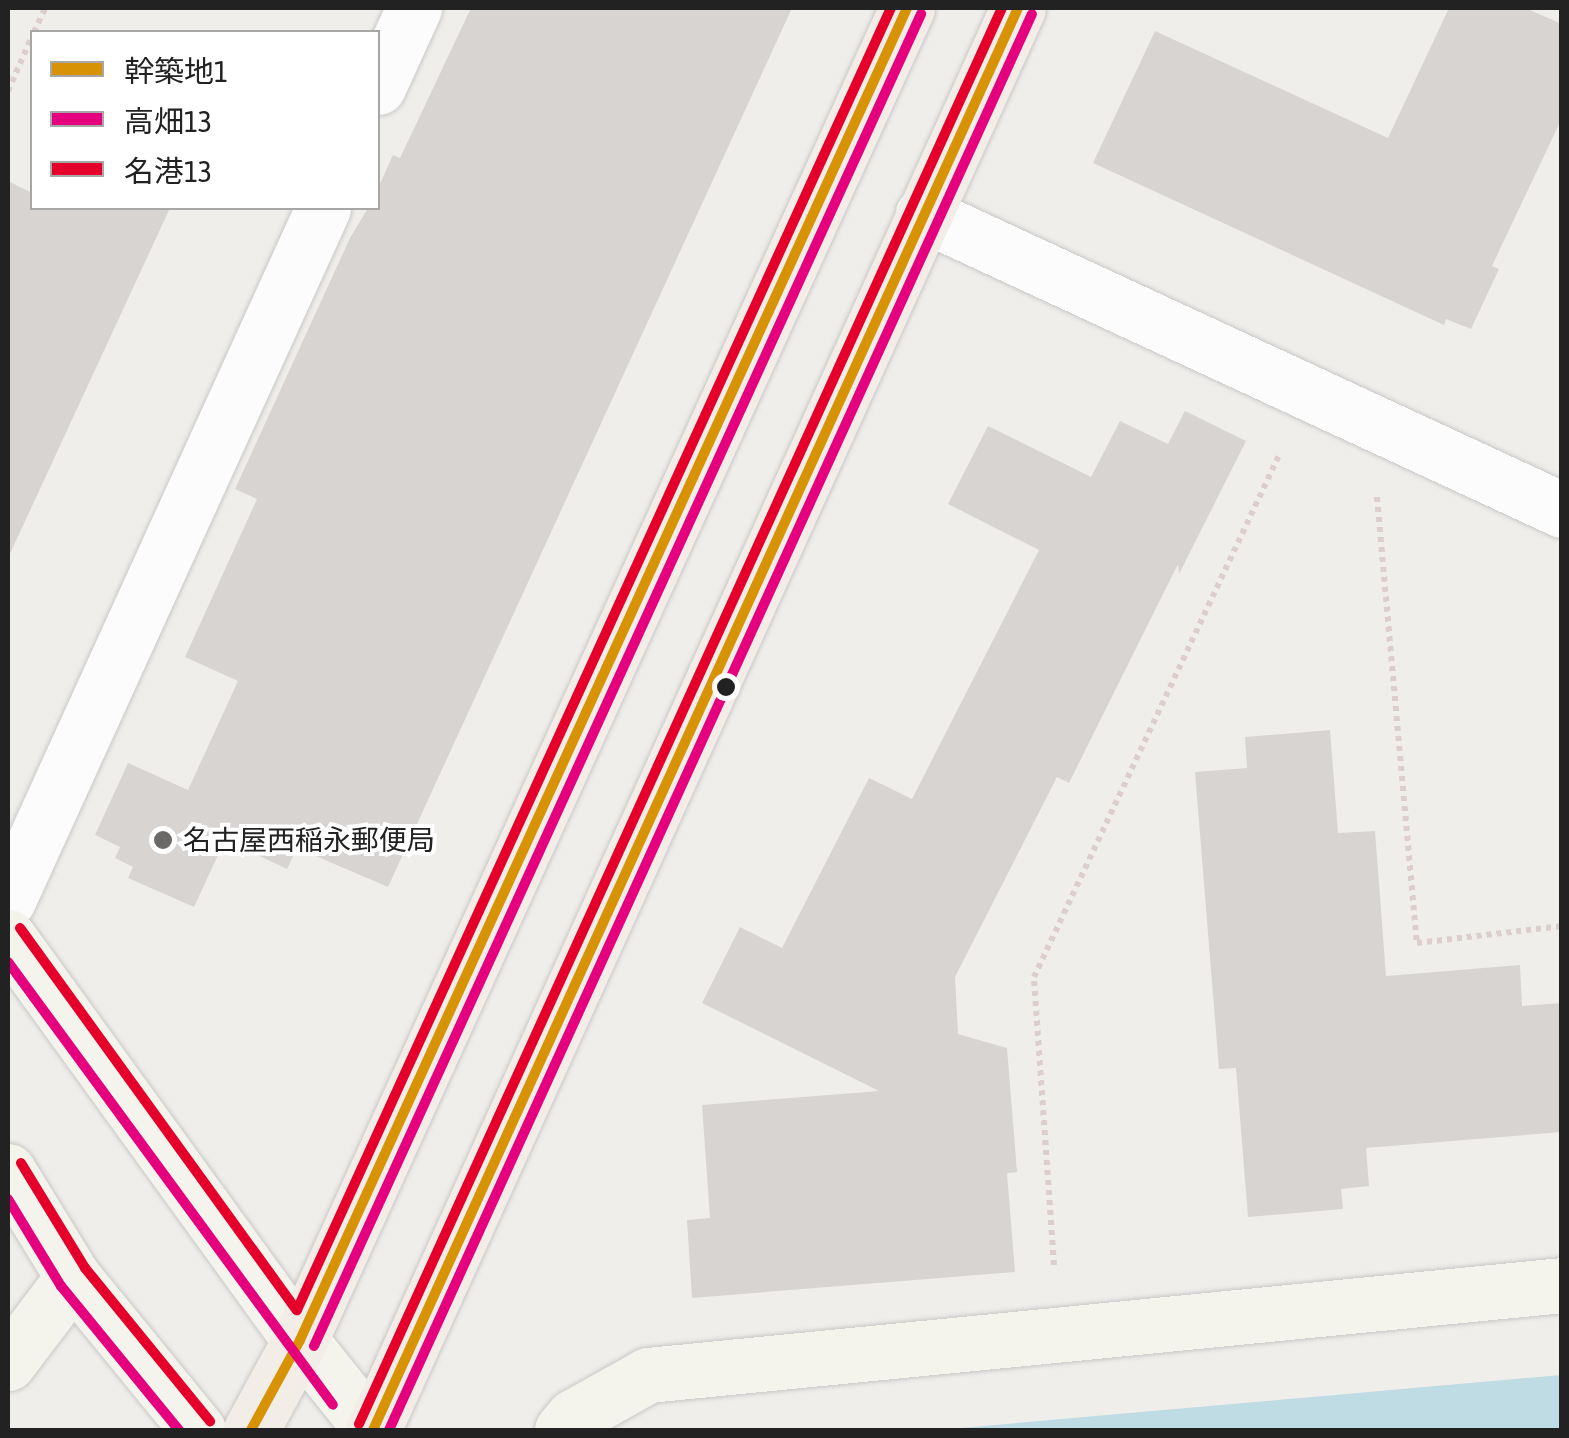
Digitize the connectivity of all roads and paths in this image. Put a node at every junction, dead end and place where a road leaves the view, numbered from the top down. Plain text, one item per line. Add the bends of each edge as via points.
1 (414, 8) edge
2 (907, 8) edge
3 (1018, 8) edge
4 (30, 41) edge
5 (380, 83) edge
6 (8, 90) edge
7 (321, 210) edge
8 (923, 214) junction
9 (1308, 393) junction
10 (1370, 421) junction
11 (1562, 510) edge
12 (8, 900) edge
13 (1562, 926) edge
14 (8, 937) edge
15 (8, 1171) edge
16 (73, 1277) junction
17 (1562, 1285) edge
18 (1058, 1332) junction
19 (300, 1340) junction
20 (8, 1362) edge
21 (198, 1430) edge
22 (251, 1430) edge
23 (372, 1430) edge
24 (562, 1430) edge

1 - 5 street
2 - 19 main road
3 - 8 main road
4 - 6 path
7 - 12 street
8 - 9 street
8 - 23 main road
9 - 10 street
9 - 18 path via 1034,976
10 - 11 street
10 - 13 path via 1417,943
14 - 19 street
15 - 16 street
16 - 20 street
16 - 21 street
17 - 18 street
18 - 24 street via 648,1374
19 - 22 main road
19 - 23 street

